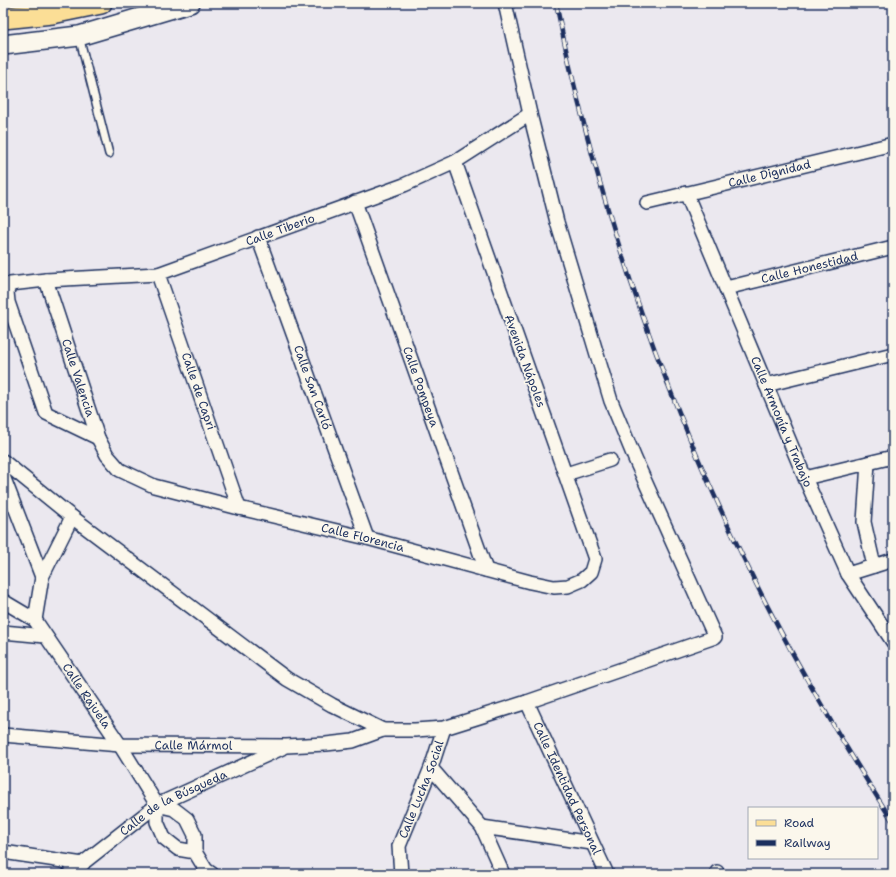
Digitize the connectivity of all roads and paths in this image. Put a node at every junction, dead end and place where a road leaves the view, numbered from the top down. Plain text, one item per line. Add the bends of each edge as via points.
1 (101, 3) edge
2 (190, 3) edge
3 (505, 3) edge
4 (3, 18) edge
5 (79, 36) junction
6 (3, 45) edge
7 (530, 114) junction
8 (893, 144) edge
9 (109, 154) dead end
10 (455, 162) junction
11 (686, 193) junction
12 (355, 202) junction
13 (647, 203) dead end
14 (258, 237) junction
15 (893, 247) edge
16 (158, 274) junction
17 (46, 280) junction
18 (726, 288) junction
19 (893, 354) edge
20 (766, 385) junction
21 (98, 438) junction
22 (893, 457) edge
23 (3, 460) edge
24 (610, 460) dead end
25 (868, 463) junction
26 (120, 470) joint
27 (566, 474) junction
28 (3, 476) edge
29 (805, 478) junction
30 (6, 494) edge
31 (239, 508) junction
32 (72, 517) junction
33 (367, 538) junction
34 (595, 559) joint
35 (893, 560) edge
36 (874, 566) junction
37 (486, 570) junction
38 (848, 574) junction
39 (42, 577) junction
40 (3, 601) edge
41 (35, 620) junction
42 (3, 632) edge
43 (46, 636) junction
44 (893, 642) edge
45 (527, 702) junction
46 (444, 728) junction
47 (383, 730) junction
48 (3, 735) edge
49 (120, 745) junction
50 (286, 746) junction
51 (431, 768) junction
52 (157, 805) junction
53 (482, 827) junction
54 (592, 843) junction
55 (3, 852) edge
56 (195, 852) junction
57 (83, 864) junction
58 (208, 873) edge
59 (69, 874) edge
60 (401, 874) edge
61 (503, 874) edge
62 (607, 874) edge

1 - 4 main road via 52,13
2 - 5 street
3 - 7 street
5 - 6 street
5 - 9 lane
7 - 10 street, Calle Tiberio
7 - 45 street via 557,222 611,401 715,637
8 - 11 street, Calle Dignidad
10 - 12 street, Calle Tiberio via 404,185
10 - 27 street, Avenida Nápoles
11 - 13 street, Calle Dignidad
11 - 18 street, Calle Armonía y Trabajo
12 - 14 street, Calle Tiberio
12 - 37 street, Calle Pompeya
14 - 16 street, Calle Tiberio
14 - 33 street, Calle San Carló
15 - 18 street, Calle Honestidad
16 - 17 street, Calle Tiberio
16 - 31 street, Calle de Capri
17 - 21 street, Calle Valencia
17 - 21 street, Calle Tiberio via 10,284 6,292 8,302 46,413
18 - 20 street, Calle Armonía y Trabajo
19 - 20 street
20 - 29 street, Calle Armonía y Trabajo
21 - 26 street, Calle Valencia via 107,455
22 - 25 street
23 - 32 street
24 - 27 street
25 - 29 street
25 - 36 street via 864,522
26 - 31 street, Calle Florencia via 154,486
27 - 34 street, Avenida Nápoles
28 - 30 street
29 - 38 street, Calle Armonía y Trabajo
30 - 39 street
31 - 33 street, Calle Florencia
32 - 39 street
32 - 47 street via 287,679
33 - 37 street, Calle Florencia
34 - 37 street, Calle Florencia via 591,572 582,580 554,588
35 - 36 street
36 - 38 street
38 - 44 street, Calle Armonía y Trabajo
39 - 41 street
40 - 41 street, Calle Rajuela
41 - 43 street, Calle Rajuela
42 - 43 street
43 - 49 street, Calle Rajuela
45 - 46 street
45 - 54 street, Calle Identidad Personal
46 - 47 street
46 - 51 street, Calle Lucha Social
47 - 50 street, Calle Mármol via 353,740
48 - 49 street, Calle Mármol
49 - 50 street, Calle Mármol
49 - 52 street, Calle Rajuela
50 - 52 street, Calle de la Búsqueda
51 - 53 street
51 - 60 street, Calle Lucha Social via 399,846
52 - 56 street via 174,809 187,819 195,835
52 - 56 street via 157,822 164,838 178,849
52 - 57 street, Calle de la Búsqueda
53 - 54 street
53 - 61 street
54 - 62 street, Calle Identidad Personal
55 - 57 street
56 - 58 street
57 - 59 street, Calle de la Búsqueda

